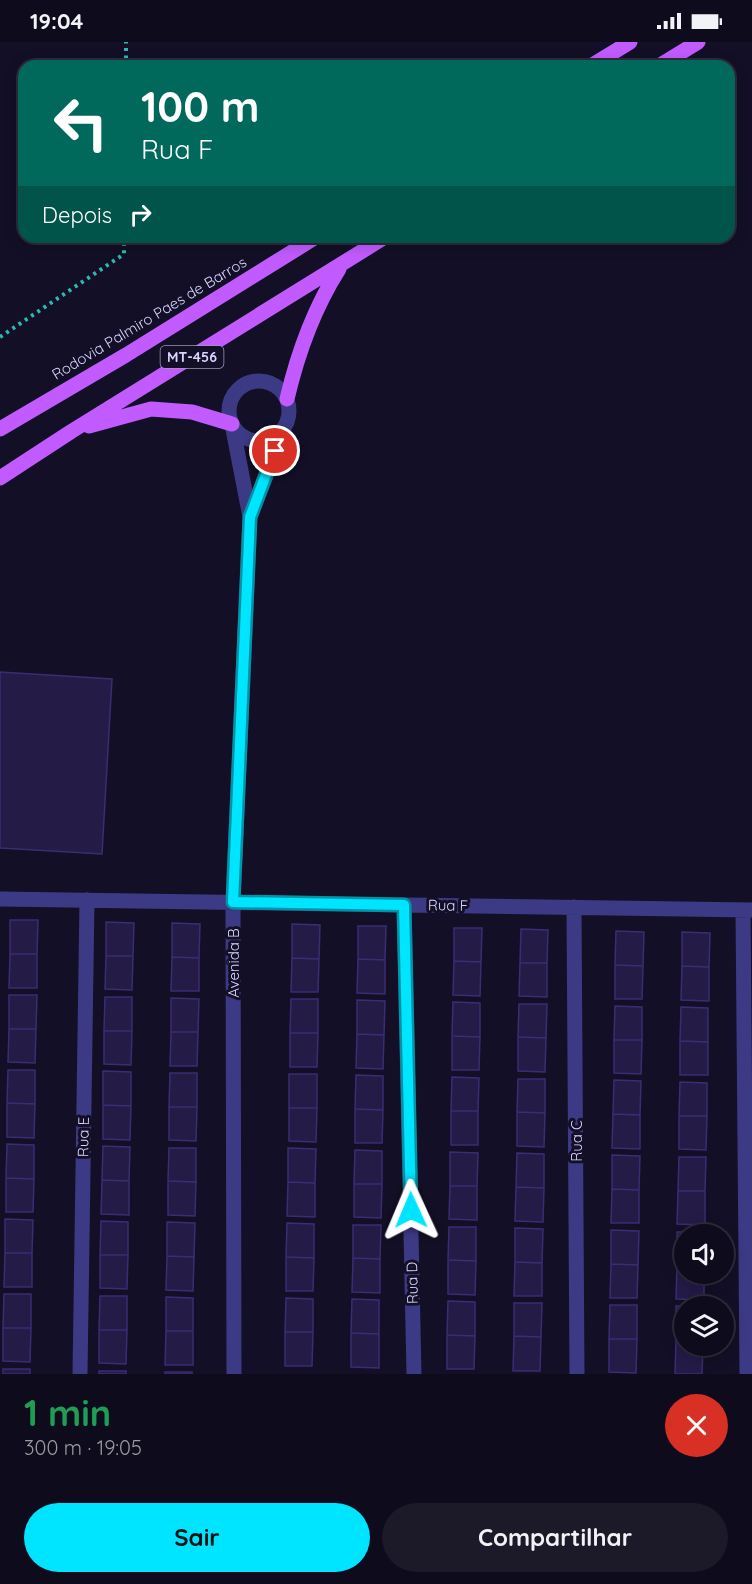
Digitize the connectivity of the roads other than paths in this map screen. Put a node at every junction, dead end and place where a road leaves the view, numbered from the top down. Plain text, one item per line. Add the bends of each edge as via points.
1 (630, 42) edge
2 (698, 42) edge
3 (601, 60) edge
4 (669, 60) edge
5 (306, 243) edge
6 (375, 243) edge
7 (341, 264) junction
8 (287, 399) junction
9 (232, 424) junction
10 (0, 429) edge
11 (284, 429) junction
12 (72, 431) junction
13 (0, 478) edge
14 (250, 517) junction
15 (0, 899) edge
16 (87, 900) junction
17 (233, 902) junction
18 (404, 905) junction
19 (574, 907) junction
20 (747, 910) edge
21 (80, 1374) edge
22 (234, 1374) edge
23 (414, 1374) edge
24 (577, 1374) edge
25 (747, 1374) edge

1 - 3 main road
2 - 4 main road
5 - 10 main road, Rodovia Palmiro Paes de Barros / MT-456
6 - 7 main road, MT-456
7 - 8 main road via 307,328
7 - 12 main road, MT-456
8 - 9 street via 273,384 262,381 242,386 230,403
8 - 11 street via 289,420
9 - 11 street via 238,433 256,442 276,437
9 - 12 main road via 192,412 151,409
9 - 14 street, Avenida B
11 - 14 street, Avenida B
12 - 13 main road, MT-456
14 - 17 street, Avenida B
15 - 16 street, Rua F
16 - 17 street, Rua F
16 - 21 street, Rua E
17 - 18 street, Rua F
17 - 22 street, Avenida B
18 - 19 street, Rua F
18 - 23 street, Rua D
19 - 20 street, Rua F
19 - 24 street, Rua C
20 - 25 street

